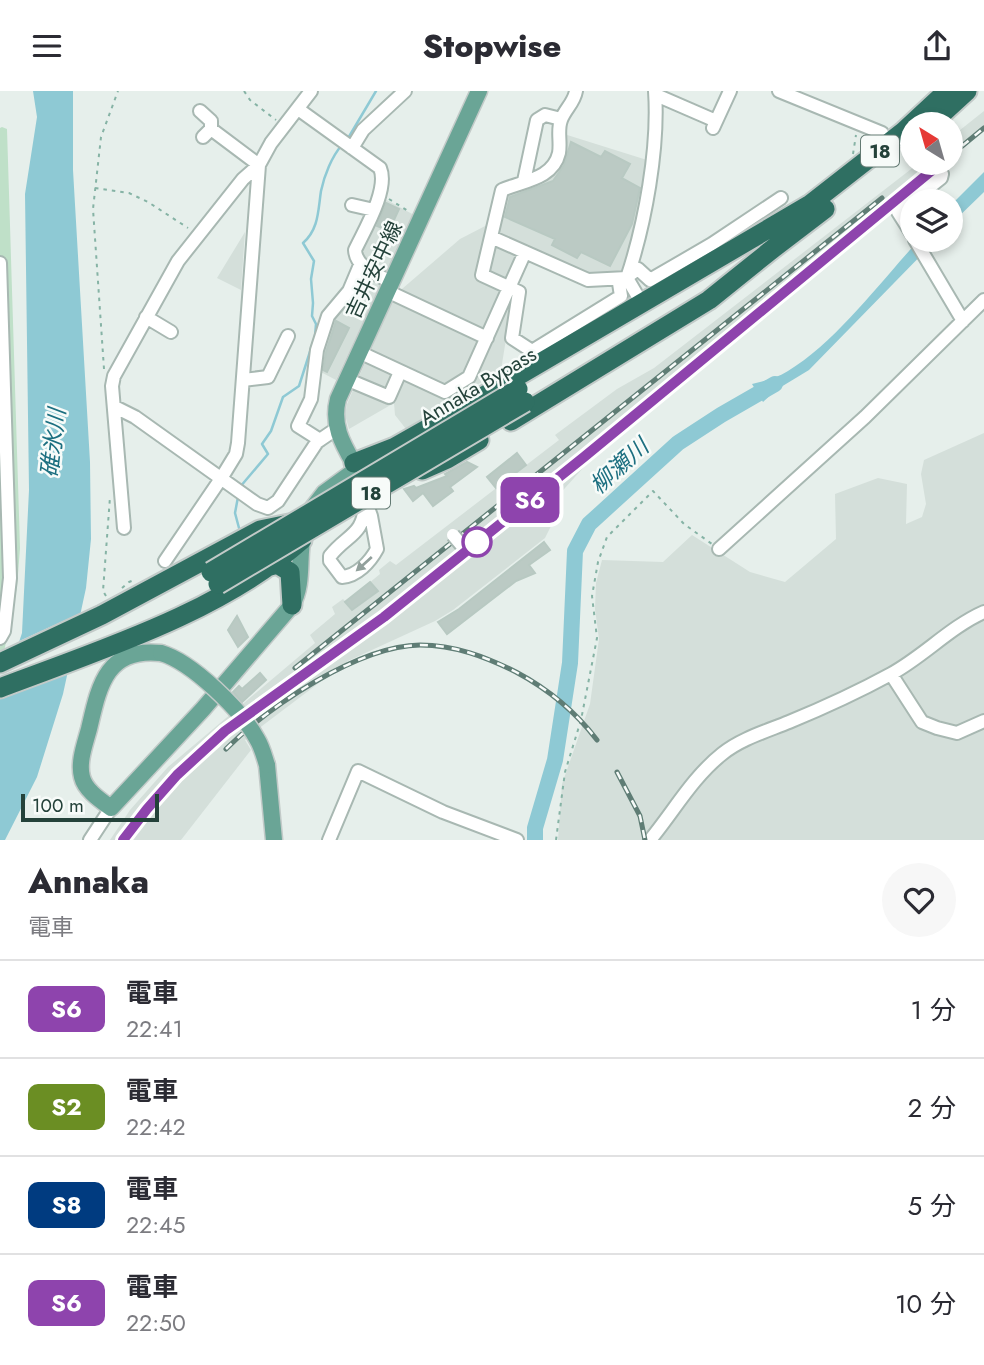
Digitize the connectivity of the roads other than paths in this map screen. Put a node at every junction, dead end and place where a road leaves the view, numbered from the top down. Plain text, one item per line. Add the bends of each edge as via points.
1 (311, 91) edge
2 (405, 91) edge
3 (480, 91) edge
4 (576, 91) edge
5 (730, 91) edge
6 (779, 91) edge
7 (947, 91) edge
8 (967, 91) edge
9 (656, 93) edge
10 (298, 110) junction
11 (200, 111) dead end
12 (944, 112) edge
13 (561, 119) junction
14 (882, 133) tunnel mouth
15 (352, 148) junction
16 (900, 150) edge
17 (259, 165) junction
18 (942, 175) edge
19 (524, 181) junction
20 (927, 189) edge
21 (781, 198) dead end
22 (352, 205) dead end
23 (809, 205) junction
24 (374, 210) junction
25 (491, 237) junction
26 (775, 247) junction
27 (525, 252) junction
28 (923, 252) edge
29 (0, 263) edge
30 (360, 265) junction
31 (627, 278) junction
32 (389, 286) junction
33 (509, 288) junction
34 (984, 299) edge
35 (641, 302) junction
36 (146, 317) junction
37 (963, 321) junction
38 (171, 331) dead end
39 (288, 336) dead end
40 (487, 338) junction
41 (359, 352) junction
42 (400, 372) junction
43 (346, 379) junction
44 (243, 380) junction
45 (521, 395) junction
46 (115, 407) junction
47 (448, 417) junction
48 (336, 429) junction
49 (320, 440) junction
50 (468, 447) junction
51 (355, 466) junction
52 (222, 477) junction
53 (365, 503) junction
54 (124, 528) dead end
55 (301, 532) junction
56 (453, 535) dead end
57 (464, 548) dead end
58 (719, 549) road end
59 (165, 561) dead end
60 (270, 566) junction
61 (292, 605) junction
62 (984, 612) edge
63 (101, 633) junction
64 (0, 638) edge
65 (0, 663) edge
66 (0, 669) edge
67 (891, 674) junction
68 (0, 685) edge
69 (984, 721) edge
70 (111, 808) junction
71 (473, 824) junction
72 (90, 840) edge
73 (274, 840) edge
74 (328, 840) edge
75 (498, 840) edge
76 (517, 840) edge
77 (650, 840) edge

1 - 10 street
2 - 15 street via 363,129
3 - 32 main road, 吉井安中線
4 - 13 street
5 - 9 street via 714,125
6 - 14 street
7 - 23 highway, Annaka Bypass / 18
8 - 12 highway
9 - 31 street via 652,164
10 - 15 street
10 - 17 street
11 - 17 street via 211,121 207,133
13 - 19 street via 553,166 544,175
13 - 19 street via 545,115 537,121
15 - 24 street via 380,168 383,177
16 - 26 highway, Annaka Bypass / 18
17 - 36 street via 178,261
17 - 44 street
18 - 20 street
19 - 25 street via 502,190
21 - 31 street via 650,280 638,269
22 - 24 street
23 - 35 highway
23 - 45 highway, Annaka Bypass / 18
24 - 30 street via 355,250
25 - 27 street
25 - 33 street via 482,275
26 - 45 highway, Annaka Bypass / 18
26 - 50 highway via 709,300
27 - 31 street via 588,280
27 - 33 street
28 - 37 street
29 - 64 street via 10,578
30 - 32 street
30 - 49 street via 349,291 328,316 317,350 311,400 298,426
31 - 33 street via 620,283 621,296 532,352 512,338 519,292
31 - 35 street
32 - 40 street
32 - 41 main road, 吉井安中線
33 - 40 street
34 - 37 street
35 - 47 highway
36 - 38 street
36 - 46 street via 114,376
37 - 58 street
39 - 44 street via 268,377
40 - 42 street via 469,377 445,392
41 - 42 street
41 - 43 main road, 吉井安中線
42 - 43 street via 389,397
43 - 48 main road, 吉井安中線 via 336,408
44 - 52 street via 239,443
45 - 63 highway, Annaka Bypass / 18, bridge via 215,578
46 - 52 street
46 - 54 street
47 - 50 highway
47 - 51 highway
48 - 49 street
48 - 51 main road
49 - 52 street via 271,507 261,506
50 - 51 highway via 417,472
51 - 53 street
51 - 55 main road via 334,472 313,489 304,504
52 - 59 street
53 -> 53 street via 377,549 364,566 342,577 330,556 360,529
55 - 60 highway
55 - 61 main road via 300,581
55 - 63 highway via 260,530
56 - 57 street, bridge
60 - 61 highway via 277,564 290,572
60 - 63 highway via 166,624
61 - 70 main road
62 - 67 street
63 - 65 highway, 18
63 - 66 highway, Annaka Bypass / 18
63 - 68 highway
67 - 69 street via 922,722 957,733
67 - 77 street via 722,754 690,785
70 - 72 street
70 - 73 main road, bridge via 85,785 81,769 99,690 106,675 125,658 161,653 184,663 211,686 258,739 267,765
71 - 74 street via 358,771
71 - 75 street
71 - 76 street

